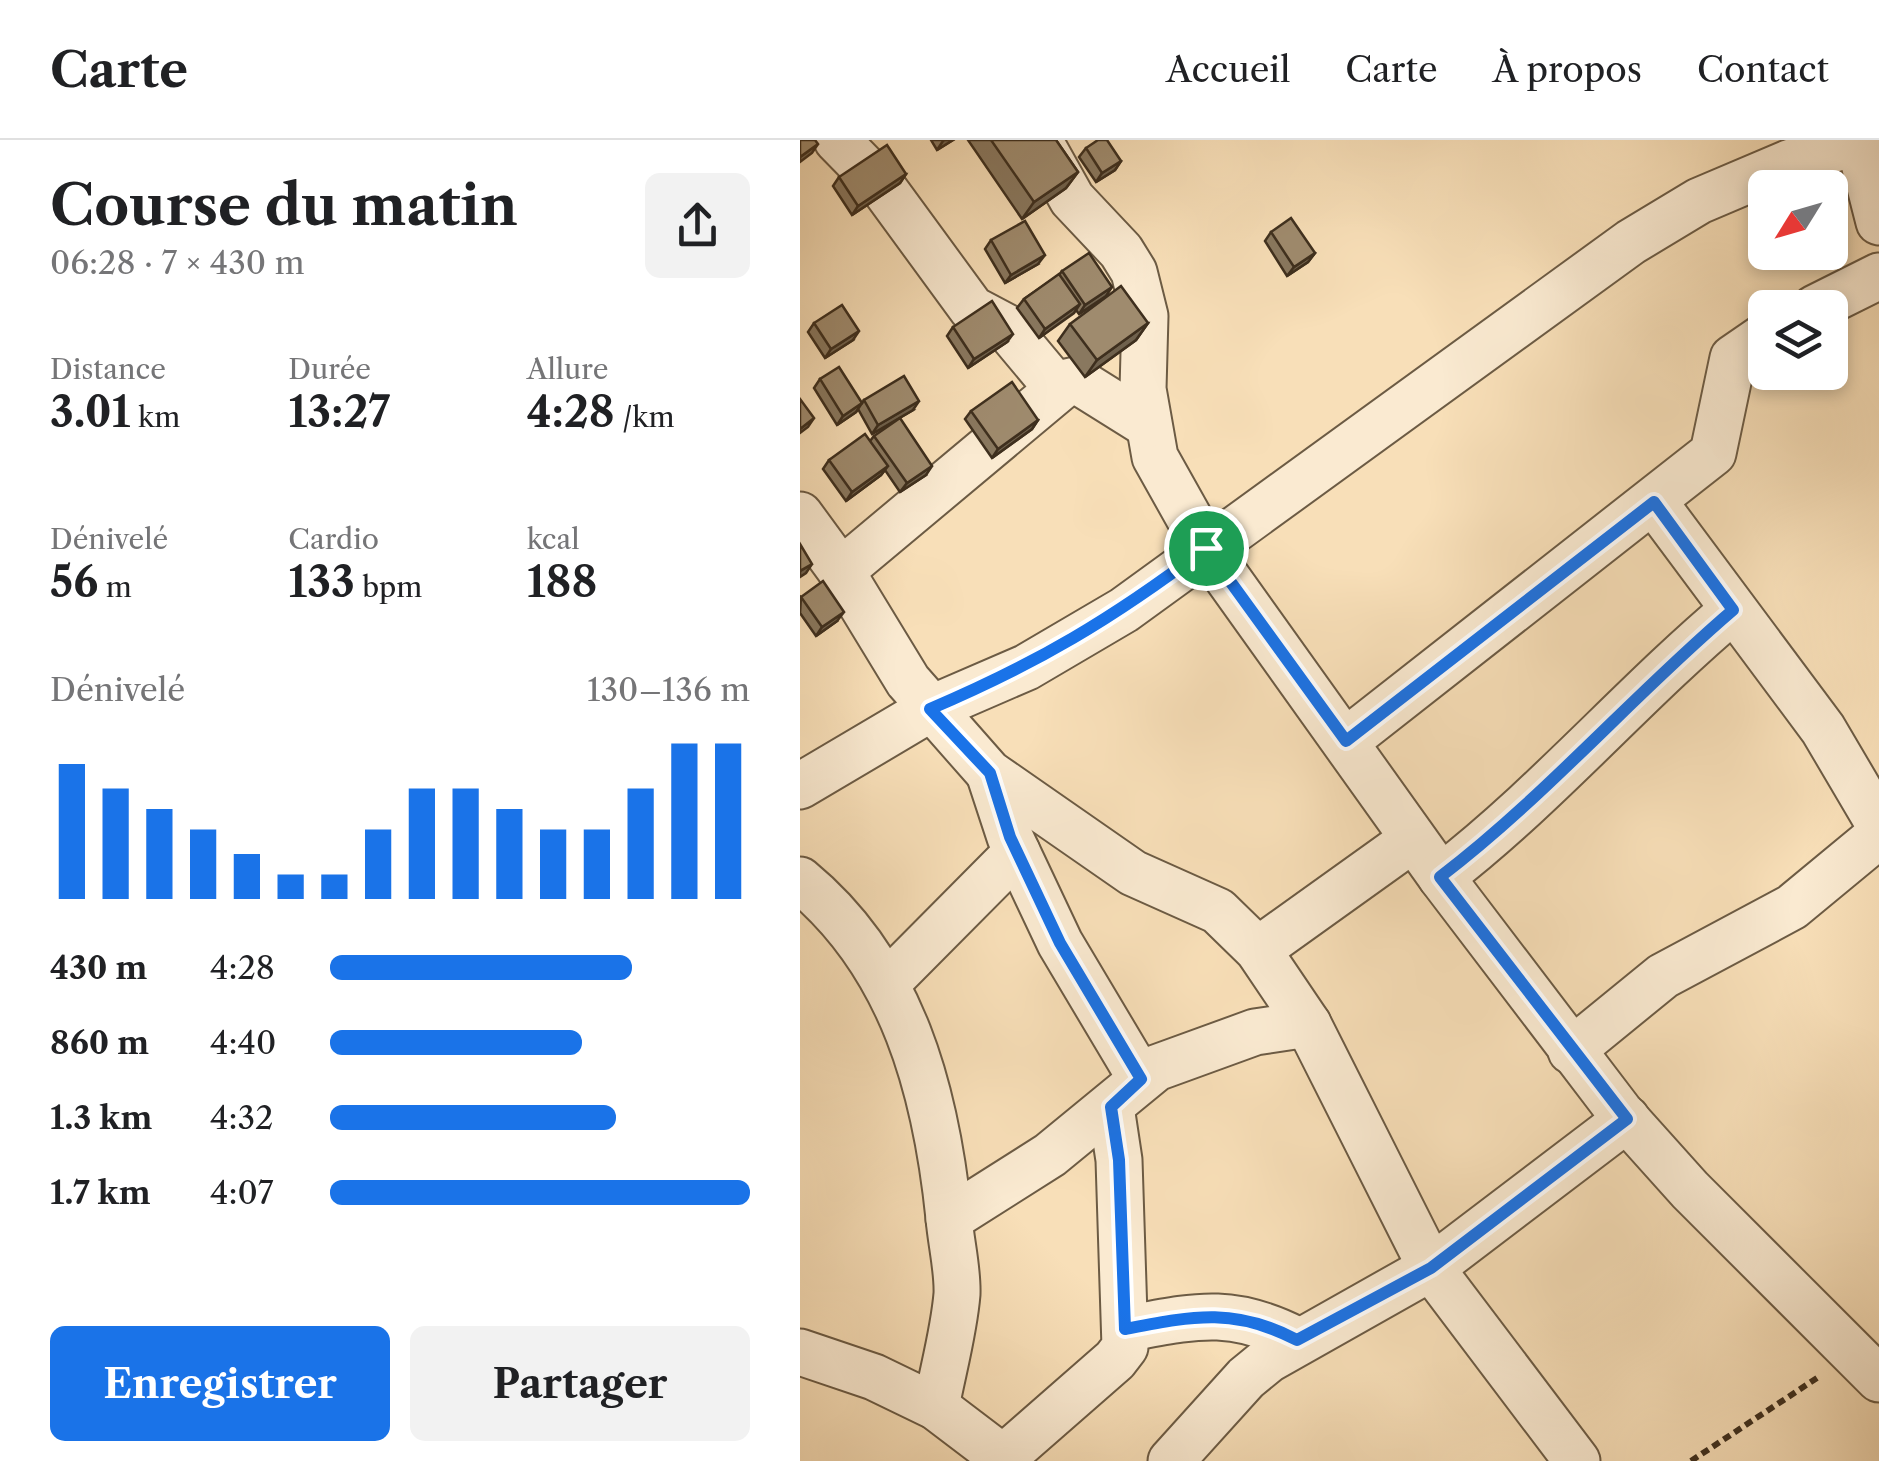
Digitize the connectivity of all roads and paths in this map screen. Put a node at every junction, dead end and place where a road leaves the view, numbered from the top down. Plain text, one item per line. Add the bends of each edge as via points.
1 (837, 140) edge
2 (1040, 140) edge
3 (1858, 141) edge
4 (1879, 222) edge
5 (1879, 276) edge
6 (1848, 292) edge
7 (1748, 348) edge
8 (1057, 388) junction
9 (1148, 424) junction
10 (1654, 502) junction
11 (800, 515) edge
12 (1206, 548) junction
13 (842, 572) junction
14 (1733, 610) junction
15 (930, 709) junction
16 (1346, 741) junction
17 (990, 773) junction
18 (800, 786) edge
19 (1879, 824) edge
20 (1879, 835) edge
21 (1413, 839) junction
22 (1016, 852) junction
23 (1440, 877) junction
24 (800, 880) edge
25 (1258, 950) junction
26 (886, 982) junction
27 (1308, 1024) junction
28 (1571, 1050) junction
29 (1126, 1093) junction
30 (1627, 1119) junction
31 (949, 1219) junction
32 (1431, 1268) junction
33 (1125, 1329) junction
34 (1297, 1340) junction
35 (800, 1352) edge
36 (1865, 1366) edge
37 (936, 1406) junction
38 (1005, 1459) edge
39 (1171, 1461) edge
40 (1577, 1461) edge
41 (1691, 1461) edge

1 - 8 street via 882,186 972,309 1009,330
2 - 9 street via 1072,199 1134,272 1146,316
3 - 4 street
3 - 12 street via 1791,162 1679,212
5 - 6 street
7 - 10 street via 1733,358 1713,453
8 - 9 street via 1076,380
8 - 13 street
9 - 12 street via 1155,456
10 - 14 street
10 - 16 street
11 - 13 street
12 - 15 street via 1124,610 1028,667
12 - 16 street
13 - 15 street
14 - 19 street via 1823,729
14 - 23 street via 1531,803
15 - 17 street
15 - 18 street
16 - 21 street
17 - 22 street
17 - 25 street via 1133,873 1218,911
20 - 28 street via 1792,907 1663,976
21 - 23 street
21 - 25 street
22 - 26 street
22 - 29 street
23 - 28 street
24 - 26 street
25 - 27 street
26 - 31 street via 932,1102
27 - 29 street via 1229,1040 1171,1061
27 - 32 street
28 - 30 street
29 - 31 street via 1050,1155
29 - 33 street via 1119,1160
30 - 32 street
30 - 36 street
31 - 37 street via 957,1293
32 - 34 street
32 - 40 street
33 - 34 street via 1235,1316
33 - 38 street via 1121,1354
34 - 39 street via 1246,1378
35 - 37 street
36 - 41 path
37 - 38 street

